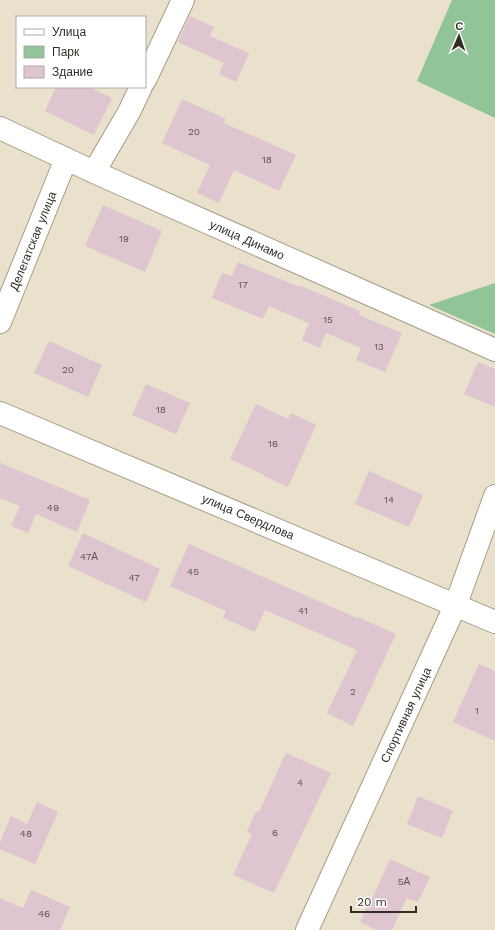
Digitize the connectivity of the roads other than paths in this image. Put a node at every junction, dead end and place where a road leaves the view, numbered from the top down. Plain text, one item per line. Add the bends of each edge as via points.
1 (183, 0) edge
2 (146, 78) edge
3 (141, 88) edge
4 (0, 128) edge
5 (66, 159) junction
6 (94, 172) junction
7 (0, 322) edge
8 (495, 350) edge
9 (0, 412) edge
10 (495, 496) edge
11 (456, 604) junction
12 (495, 622) edge
13 (308, 930) edge

1 - 2 street
3 - 6 street
4 - 5 street, улица Динамо
5 - 6 street, улица Динамо
5 - 7 street, Делегатская улица
6 - 8 street, улица Динамо
9 - 11 street, улица Свердлова
10 - 11 street, Спортивная улица
11 - 12 street, улица Свердлова
11 - 13 street, Спортивная улица

